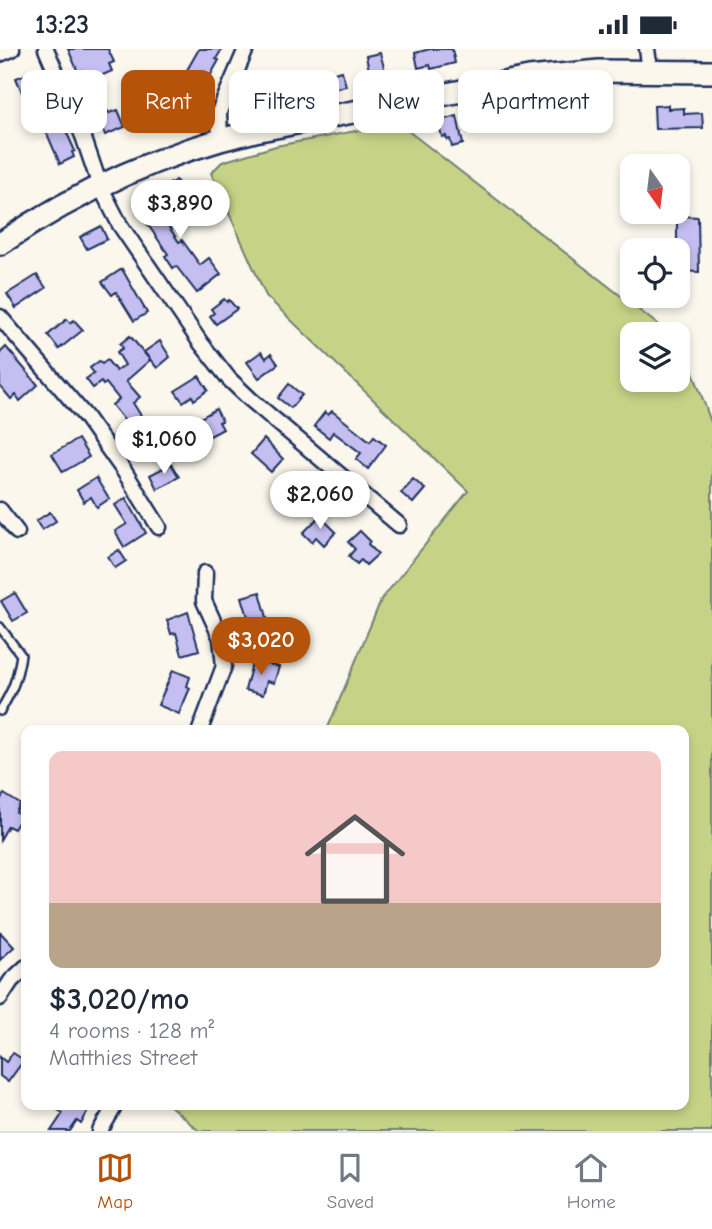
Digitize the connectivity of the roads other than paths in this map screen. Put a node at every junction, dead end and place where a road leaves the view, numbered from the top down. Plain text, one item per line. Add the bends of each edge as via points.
1 (12, 49) edge
2 (46, 49) edge
3 (246, 49) edge
4 (647, 49) edge
5 (0, 54) edge
6 (650, 71) junction
7 (712, 72) edge
8 (220, 139) junction
9 (100, 185) junction
10 (2, 241) edge
11 (0, 317) edge
12 (0, 510) edge
13 (399, 525) dead end
14 (159, 527) dead end
15 (17, 532) dead end
16 (205, 573) dead end
17 (0, 627) edge
18 (0, 711) edge
19 (202, 725) edge
20 (21, 972) edge
21 (0, 997) edge
22 (112, 1110) edge
23 (100, 1131) edge

1 - 5 street
2 - 9 street
3 - 8 street via 219,112
4 - 6 street
6 - 7 main road
6 - 8 main road via 529,78
8 - 9 main road
9 - 10 main road
9 - 13 street via 120,225 229,379
11 - 14 street via 85,416
12 - 15 street
16 - 19 street via 204,601 221,638 224,666
17 - 18 lane via 21,655 14,689
20 - 21 street
22 - 23 street

